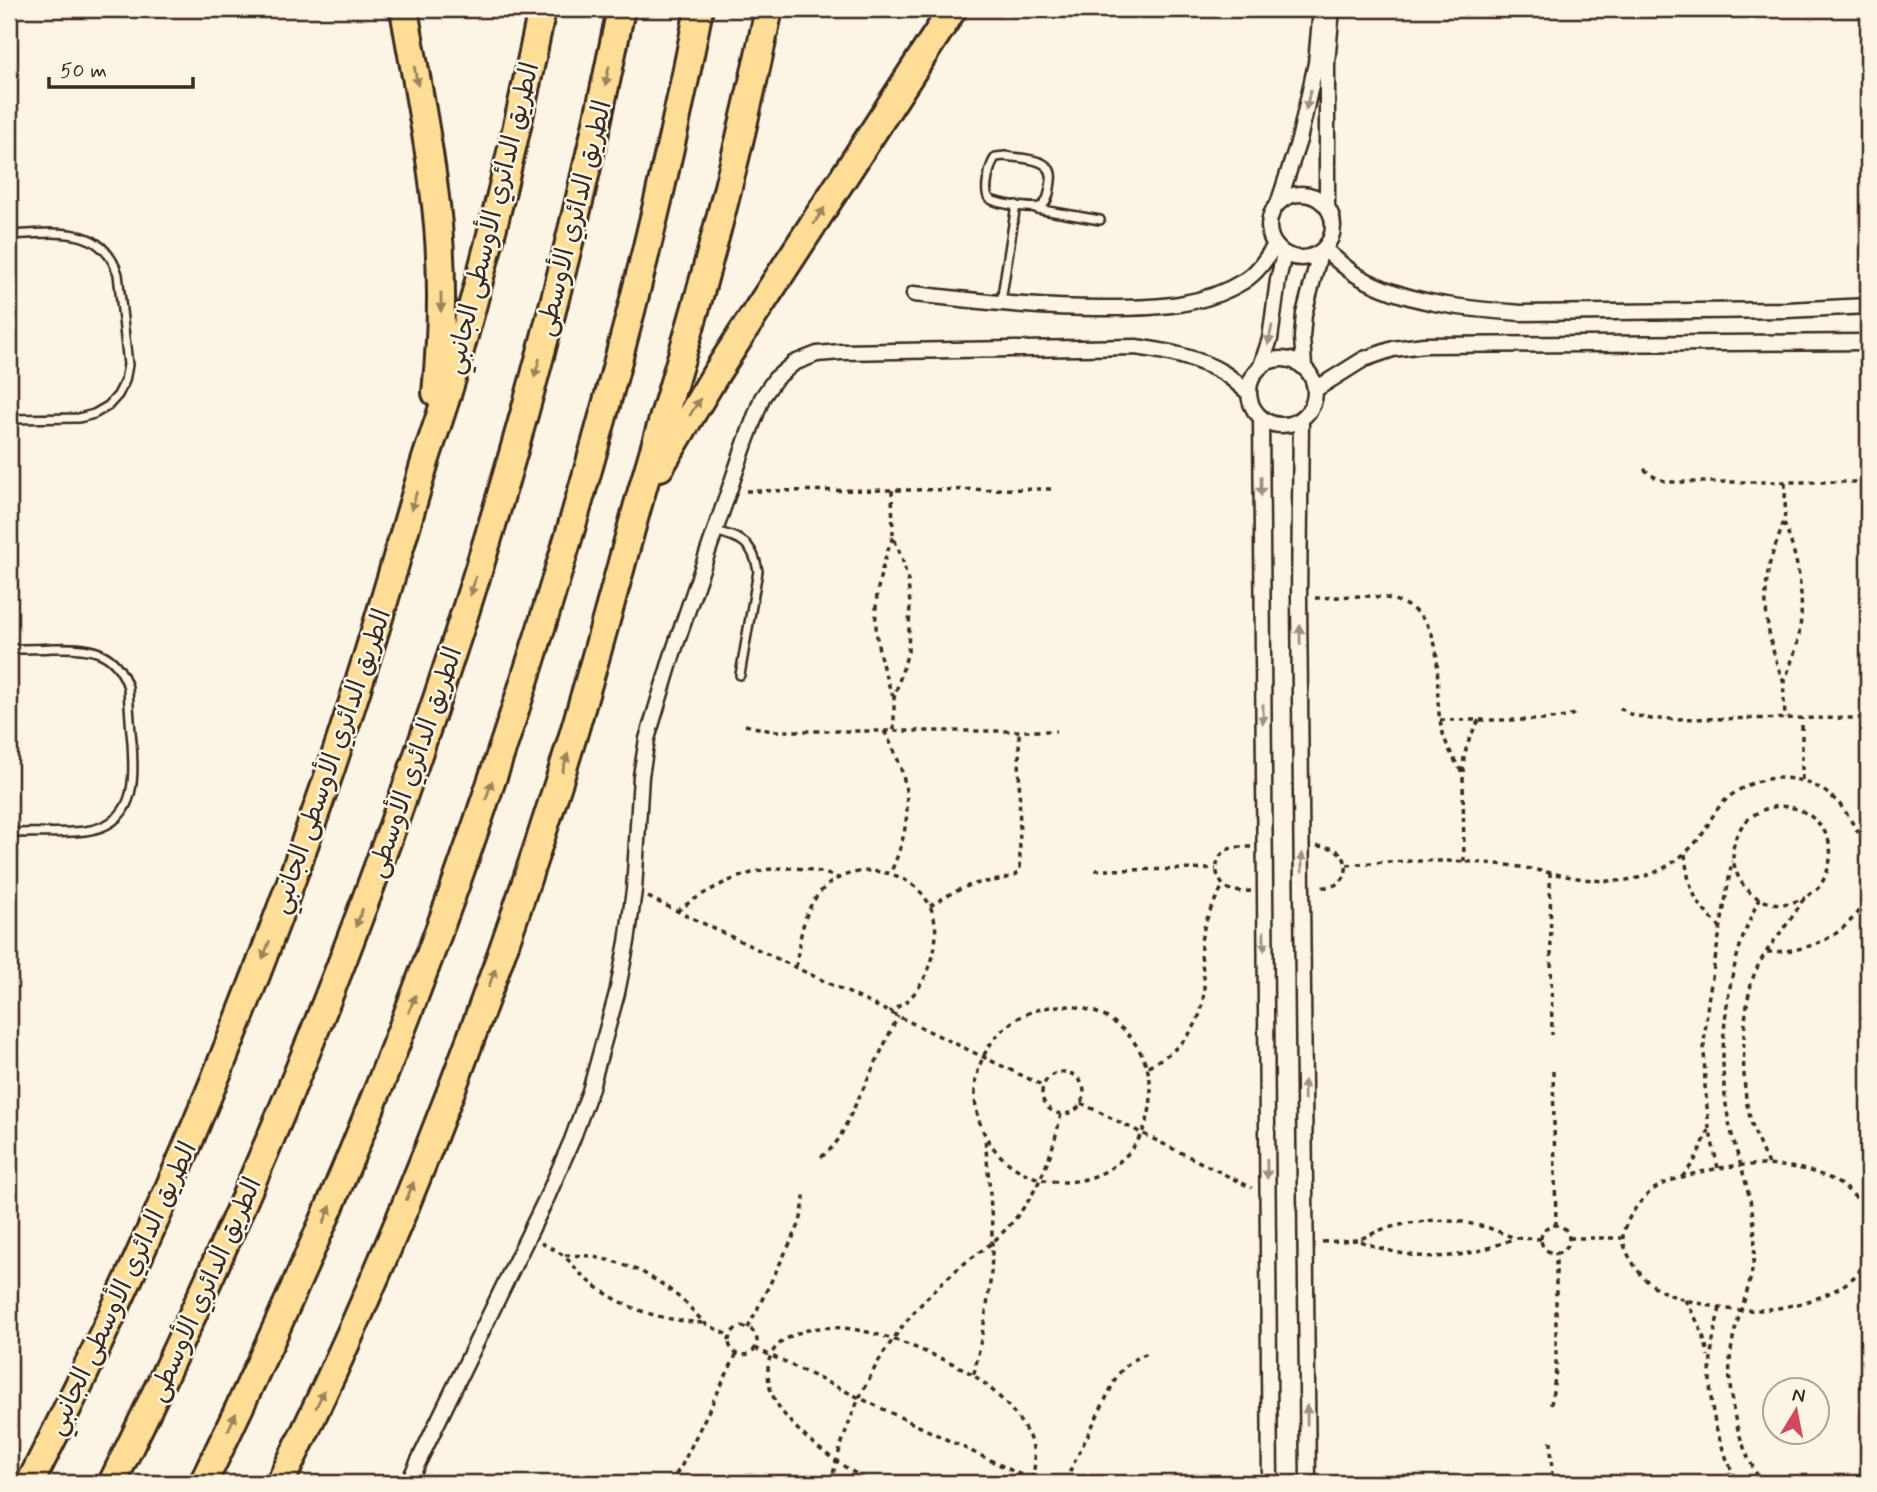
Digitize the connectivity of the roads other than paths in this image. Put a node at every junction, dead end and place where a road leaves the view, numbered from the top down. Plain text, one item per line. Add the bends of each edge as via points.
1 (404, 9) edge
2 (542, 9) edge
3 (621, 9) edge
4 (699, 9) edge
5 (769, 9) edge
6 (953, 9) edge
7 (1321, 9) edge
8 (1332, 9) edge
9 (1279, 201) junction
10 (1016, 205) junction
11 (1327, 206) junction
12 (1036, 209) junction
13 (1100, 220) dead end
14 (9, 235) edge
15 (1279, 249) junction
16 (1322, 251) junction
17 (914, 294) dead end
18 (1001, 303) junction
19 (1868, 306) edge
20 (1868, 342) edge
21 (1261, 366) junction
22 (1304, 366) junction
23 (1316, 389) junction
24 (1248, 393) junction
25 (1261, 418) junction
26 (9, 419) edge
27 (1301, 420) junction
28 (427, 456) junction
29 (637, 509) junction
30 (715, 531) junction
31 (9, 649) edge
32 (740, 675) dead end
33 (9, 832) edge
34 (30, 1483) edge
35 (112, 1483) edge
36 (203, 1483) edge
37 (280, 1483) edge
38 (408, 1483) edge
39 (1270, 1483) edge
40 (1308, 1483) edge

1 -> 28 highway via 439,235 439,346
2 - 28 highway, الطريق الدائري الأوسطى الجانبي via 484,262
3 -> 35 highway, الطريق الدائري الأوسطى via 532,388 419,751 285,1106 185,1334
36 -> 4 highway via 371,1110 499,761 613,382 651,233
5 - 29 highway via 713,246
29 -> 6 highway via 700,399
7 -> 9 street via 1316,63 1299,140
8 - 11 street via 1327,63
9 - 11 street via 1305,194
9 - 15 street via 1269,222
10 - 12 lane
10 - 12 lane via 987,196 996,157 1042,162 1049,168 1048,199
10 - 18 lane
11 - 16 street via 1334,228
12 - 13 lane
14 - 26 lane via 72,233 107,251 118,274 128,365 118,395 94,414
15 - 16 street via 1296,258
15 - 18 street via 1247,280 1199,301 1130,308
15 -> 21 street via 1270,339
16 - 19 street via 1385,290 1486,311
16 - 22 street via 1304,314
17 - 18 street
20 - 23 street via 1424,345 1364,359
21 - 22 street via 1282,359
21 - 24 street
22 - 23 street
23 - 27 street via 1315,401
24 - 25 street
24 - 30 street via 1222,372 1195,360 1136,347 817,354 794,363 762,398
25 - 27 street via 1281,426
25 -> 39 street
40 -> 27 street
28 -> 34 highway, الطريق الدائري الأوسطى الجانبي via 348,716 257,972 153,1223
37 -> 29 highway via 362,1305 468,1045 560,779
30 - 32 lane via 740,538 756,558 758,571
30 - 38 street via 647,739 627,942 604,1043 572,1140
31 - 33 lane via 82,648 116,664 128,687 134,777 125,807 101,827

